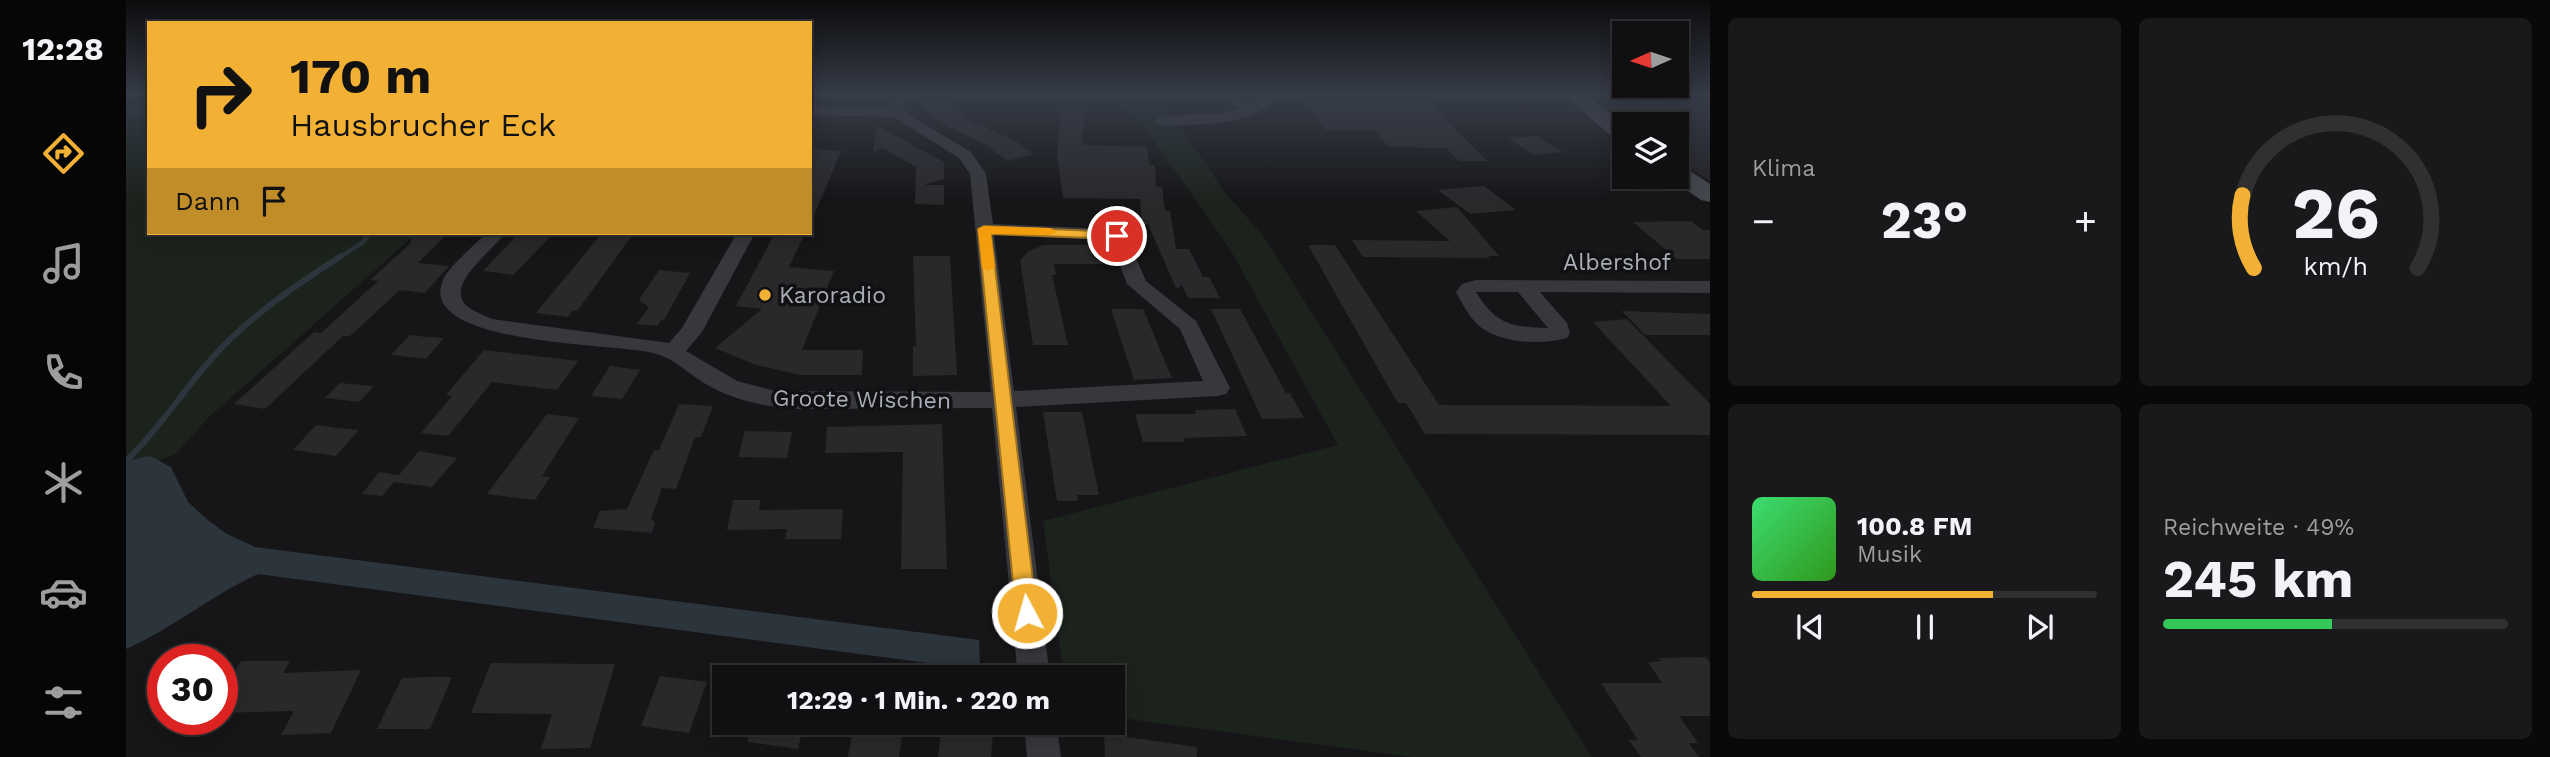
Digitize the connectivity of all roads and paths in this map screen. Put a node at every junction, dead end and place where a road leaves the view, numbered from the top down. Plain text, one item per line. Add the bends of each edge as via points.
1 (920, 130) edge
2 (1689, 181) edge
3 (1710, 195) edge
4 (984, 229) junction
5 (494, 235) edge
6 (745, 235) edge
7 (1524, 286) dead end
8 (1710, 287) edge
9 (672, 352) junction
10 (1003, 400) junction
11 (1033, 665) edge
12 (1041, 735) edge
13 (1044, 757) edge

1 - 4 street via 972,163 979,179
2 - 3 street
4 - 10 street
4 - 10 street, Groote Wischen via 1119,225 1137,284 1189,326 1218,387
5 - 9 street, Groote Wischen via 453,279 452,303 462,313 488,325 627,341
6 - 9 street via 691,332
7 - 8 street, Albershof
9 - 10 street, Groote Wischen via 719,382 761,398
10 - 11 street
12 - 13 street

